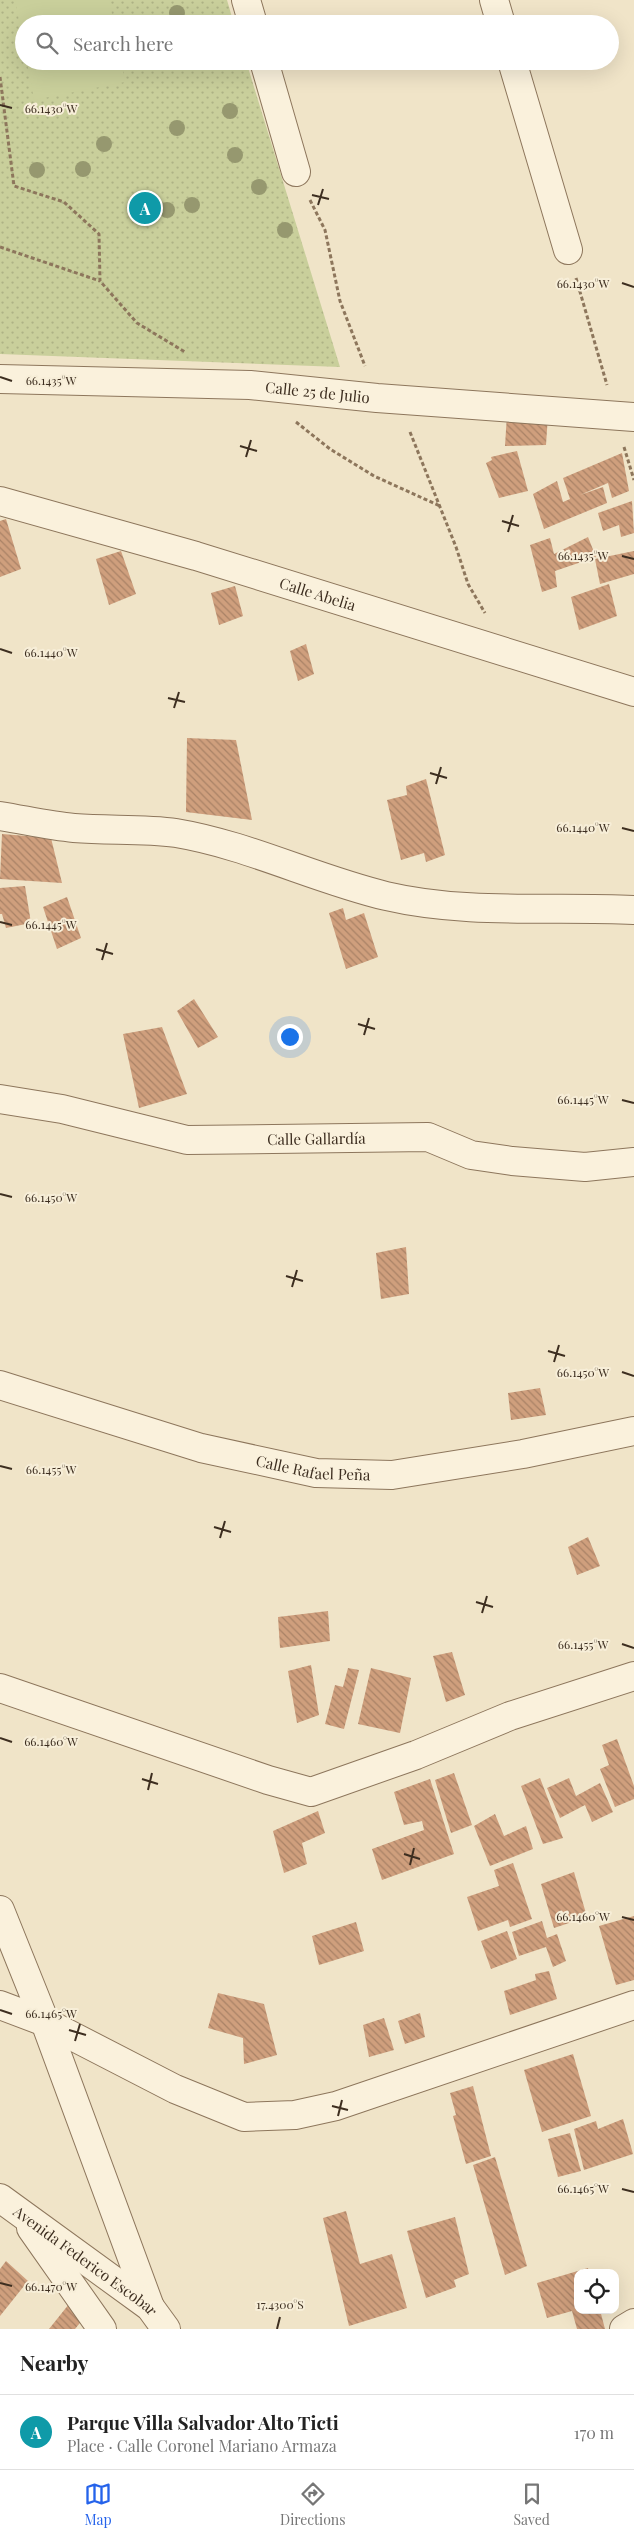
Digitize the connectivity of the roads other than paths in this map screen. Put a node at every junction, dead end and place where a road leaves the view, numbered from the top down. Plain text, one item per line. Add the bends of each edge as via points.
1 (246, 0) edge
2 (494, 0) edge
3 (250, 15) edge
4 (498, 15) edge
5 (267, 70) edge
6 (515, 70) edge
7 (296, 172) road end
8 (568, 250) road end
9 (0, 379) edge
10 (625, 417) edge
11 (0, 501) edge
12 (634, 692) edge
13 (0, 816) edge
14 (634, 910) edge
15 (0, 1100) edge
16 (634, 1162) edge
17 (0, 1385) edge
18 (634, 1431) edge
19 (634, 1676) edge
20 (0, 1688) edge
21 (0, 1910) edge
22 (0, 2005) edge
23 (634, 2005) edge
24 (45, 2022) junction
25 (9, 2203) edge
26 (150, 2307) junction
27 (634, 2323) edge
28 (102, 2329) edge
29 (166, 2329) edge
30 (624, 2329) edge

1 - 3 street
2 - 4 street
5 - 7 street
6 - 8 street
9 - 10 street, Calle 25 de Julio via 250,385
11 - 12 street, Calle Abelia via 196,556
13 - 14 street via 73,828 176,833 386,896 430,903 520,910
15 - 16 street, Calle Gallardía via 62,1109 187,1140 428,1137 472,1155 512,1161 585,1167
17 - 18 street, Calle Rafael Peña via 201,1448 316,1473 392,1475 523,1454
19 - 20 street via 510,1716 416,1755 311,1792
21 - 24 street
22 - 24 street
23 - 24 street via 336,2106 295,2115 244,2117 175,2089
24 - 26 street
25 - 26 street, Avenida Federico Escobar
25 - 28 street
26 - 29 street, Avenida Federico Escobar
27 - 30 street

